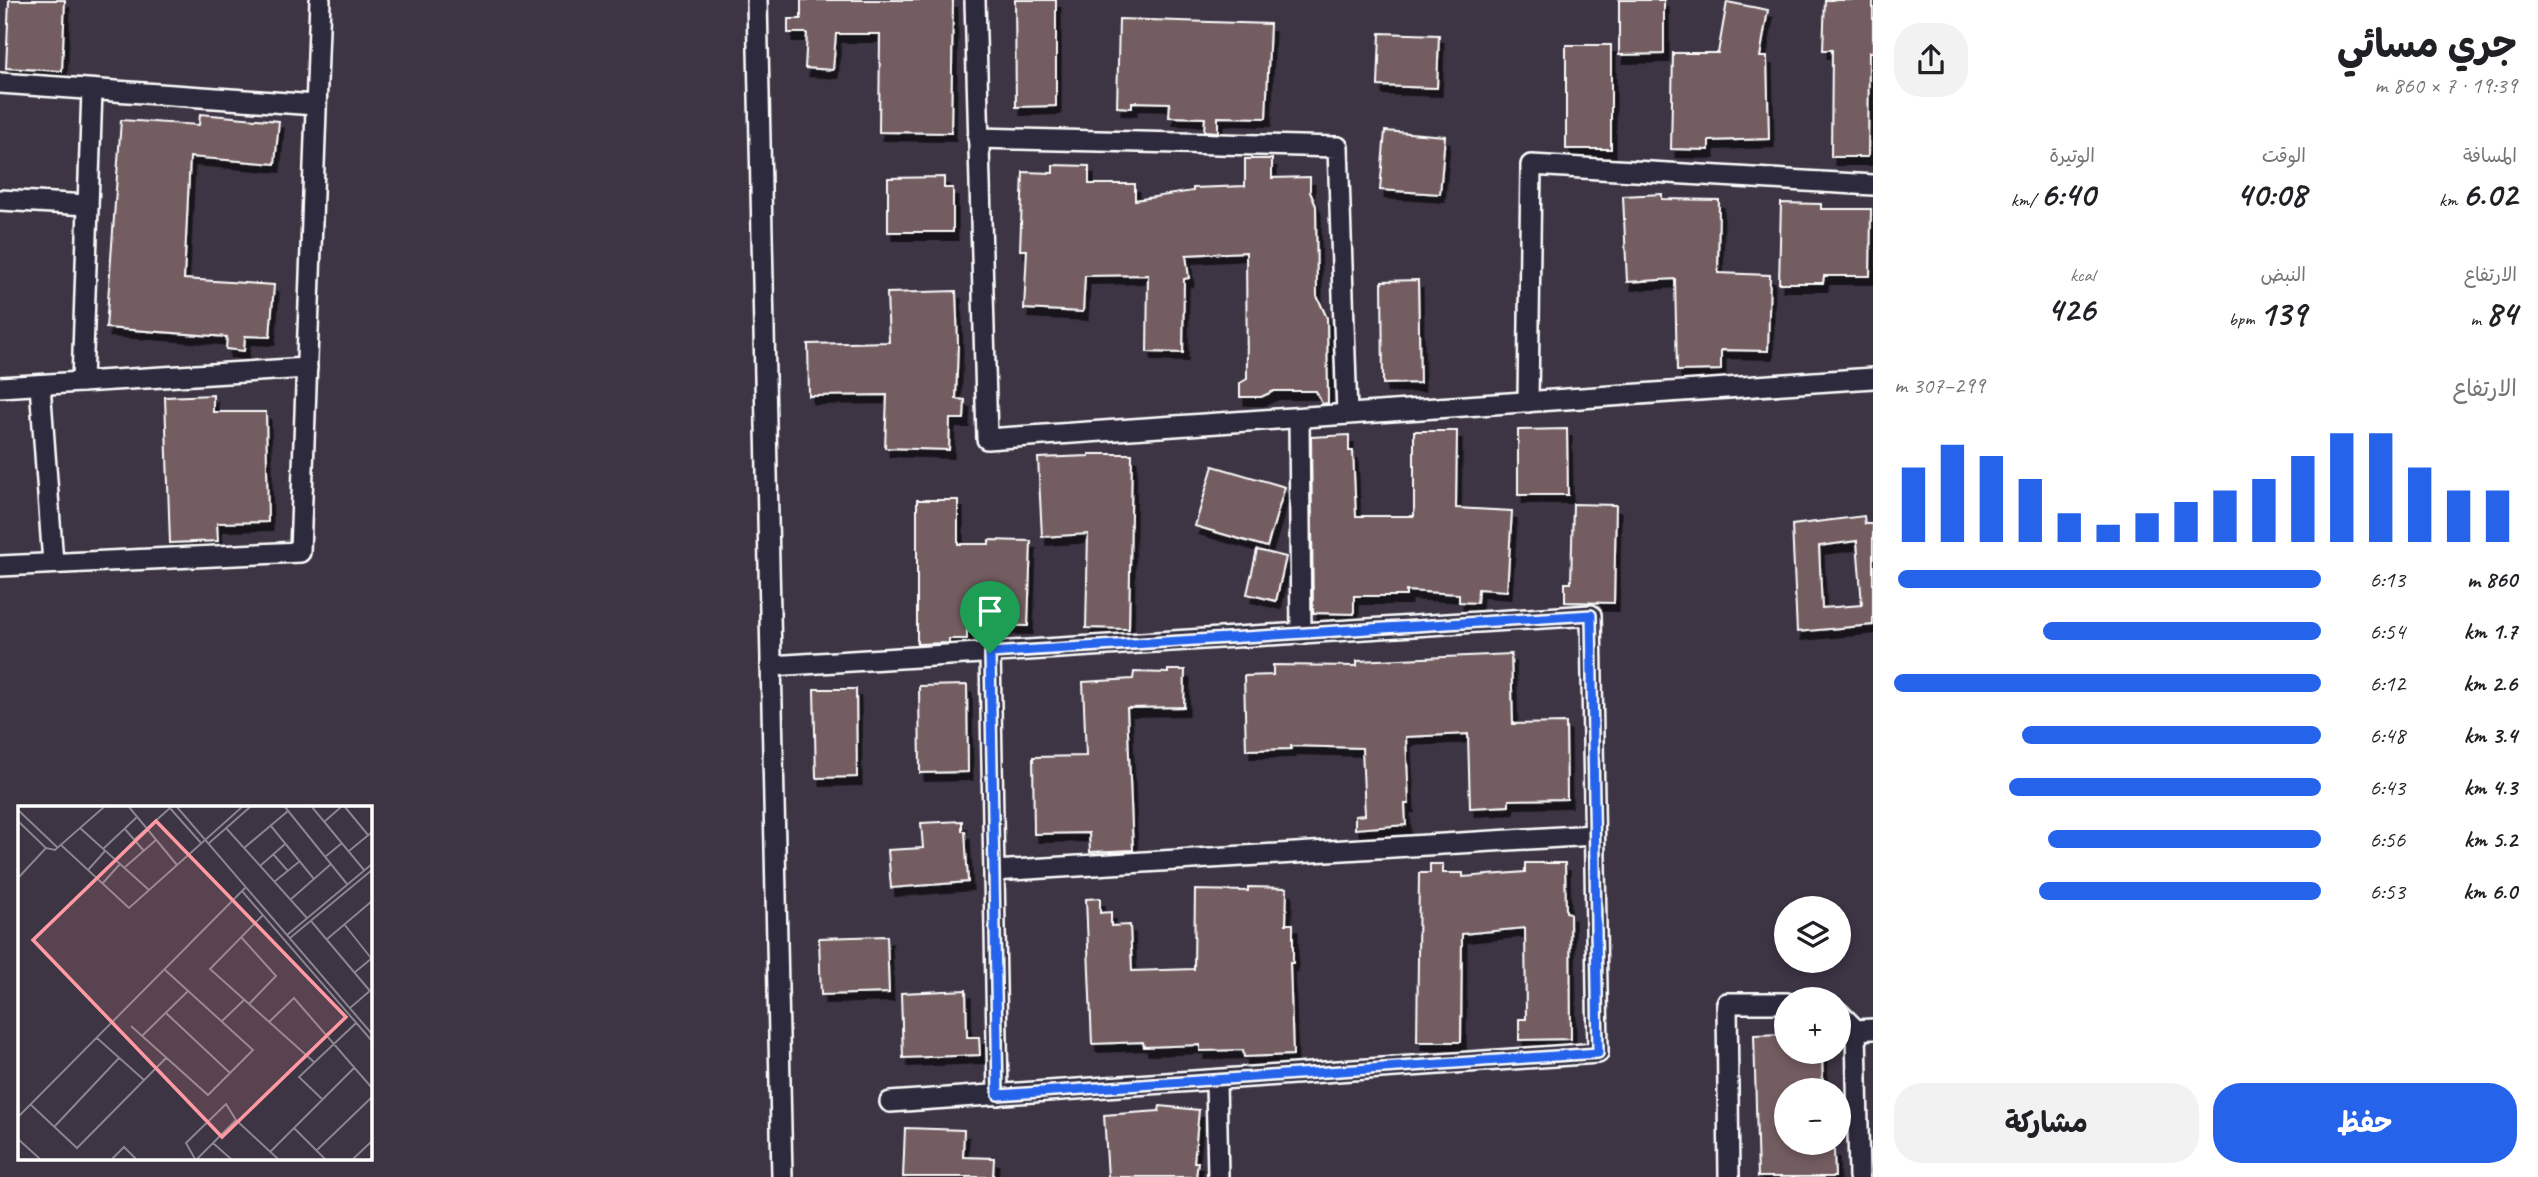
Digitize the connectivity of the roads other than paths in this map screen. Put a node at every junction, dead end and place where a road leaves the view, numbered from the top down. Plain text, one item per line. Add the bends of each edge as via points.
1 (320, 0) edge
2 (757, 0) edge
3 (975, 0) edge
4 (0, 83) edge
5 (92, 89) junction
6 (316, 105) junction
7 (978, 138) junction
8 (1873, 185) edge
9 (0, 200) edge
10 (88, 205) junction
11 (307, 368) junction
12 (1873, 378) edge
13 (82, 382) junction
14 (40, 385) junction
15 (0, 387) edge
16 (1528, 402) junction
17 (1347, 414) junction
18 (1299, 418) junction
19 (53, 563) junction
20 (0, 566) edge
21 (1301, 634) junction
22 (990, 653) junction
23 (771, 666) junction
24 (1594, 835) junction
25 (994, 871) junction
26 (1774, 1003) edge
27 (1865, 1029) edge
28 (1216, 1081) junction
29 (998, 1095) junction
30 (890, 1102) dead end
31 (782, 1177) edge
32 (1218, 1177) edge
33 (1729, 1177) edge
34 (1859, 1177) edge

1 - 6 street
2 - 23 street
3 - 7 street
4 - 5 street
5 - 6 street
5 - 10 street
6 - 11 street
7 - 17 street via 1338,147
7 - 18 street via 987,439
8 - 16 street via 1531,165
9 - 10 street
10 - 13 street
11 - 13 street
11 - 19 street via 300,552
12 - 16 street
13 - 14 street
14 - 15 street
14 - 19 street
16 - 17 street
17 - 18 street
18 - 21 street
19 - 20 street
21 - 22 street
21 - 24 street via 1591,615
22 - 23 street
22 - 25 street
23 - 31 street
24 - 25 street
24 - 28 street via 1598,1053
25 - 29 street
26 - 33 street via 1727,1003
27 - 34 street
28 - 29 street
28 - 32 street
29 - 30 street

